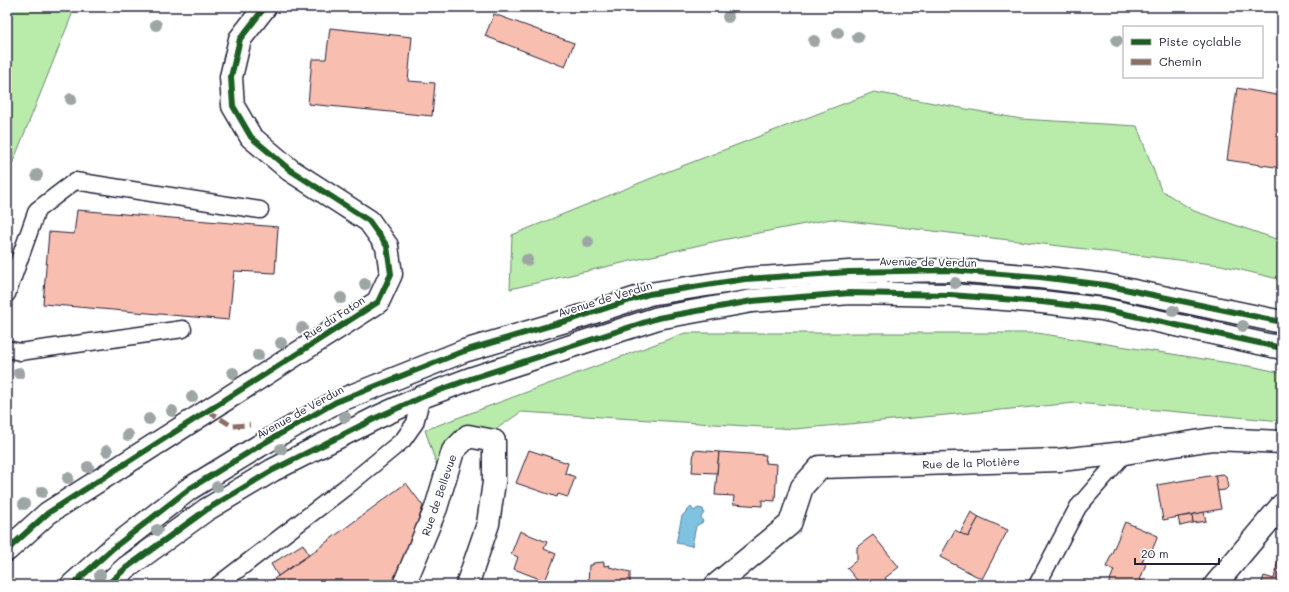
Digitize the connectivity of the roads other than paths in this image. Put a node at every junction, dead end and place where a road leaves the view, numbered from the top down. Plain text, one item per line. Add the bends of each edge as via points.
1 (265, 7) edge
2 (260, 210) dead end
3 (7, 294) edge
4 (1282, 322) edge
5 (183, 329) dead end
6 (1282, 348) edge
7 (7, 349) edge
8 (422, 397) junction
9 (1282, 442) edge
10 (1125, 453) junction
11 (1282, 505) edge
12 (7, 550) edge
13 (72, 585) edge
14 (107, 585) edge
15 (218, 585) edge
16 (404, 585) edge
17 (467, 585) edge
18 (716, 585) edge
19 (1037, 585) edge
20 (1215, 585) edge

1 - 12 main road, Rue du Faton via 240,39 231,77 234,106 251,136 290,170 369,221 387,246 391,274 378,302 48,513
2 - 3 lane via 75,181 37,210
4 - 13 main road, Avenue de Verdun via 1105,285 951,270 849,272 745,279 649,294 464,351 336,402 189,489 112,549
5 - 7 lane via 20,352
6 - 8 main road via 1102,309 950,295 850,294 752,301 658,318
8 - 14 main road via 378,416 273,470 206,510 126,568
8 - 15 lane via 415,423 403,440 346,488
9 - 10 main road, Rue de la Plotière via 1213,440
10 - 18 main road, Rue de la Plotière via 1060,460 820,467 802,487 790,524
10 - 19 lane via 1078,507
11 - 20 main road
16 - 17 main road, Rue de Bellevue via 436,508 453,451 468,436 494,441 494,482 488,524

